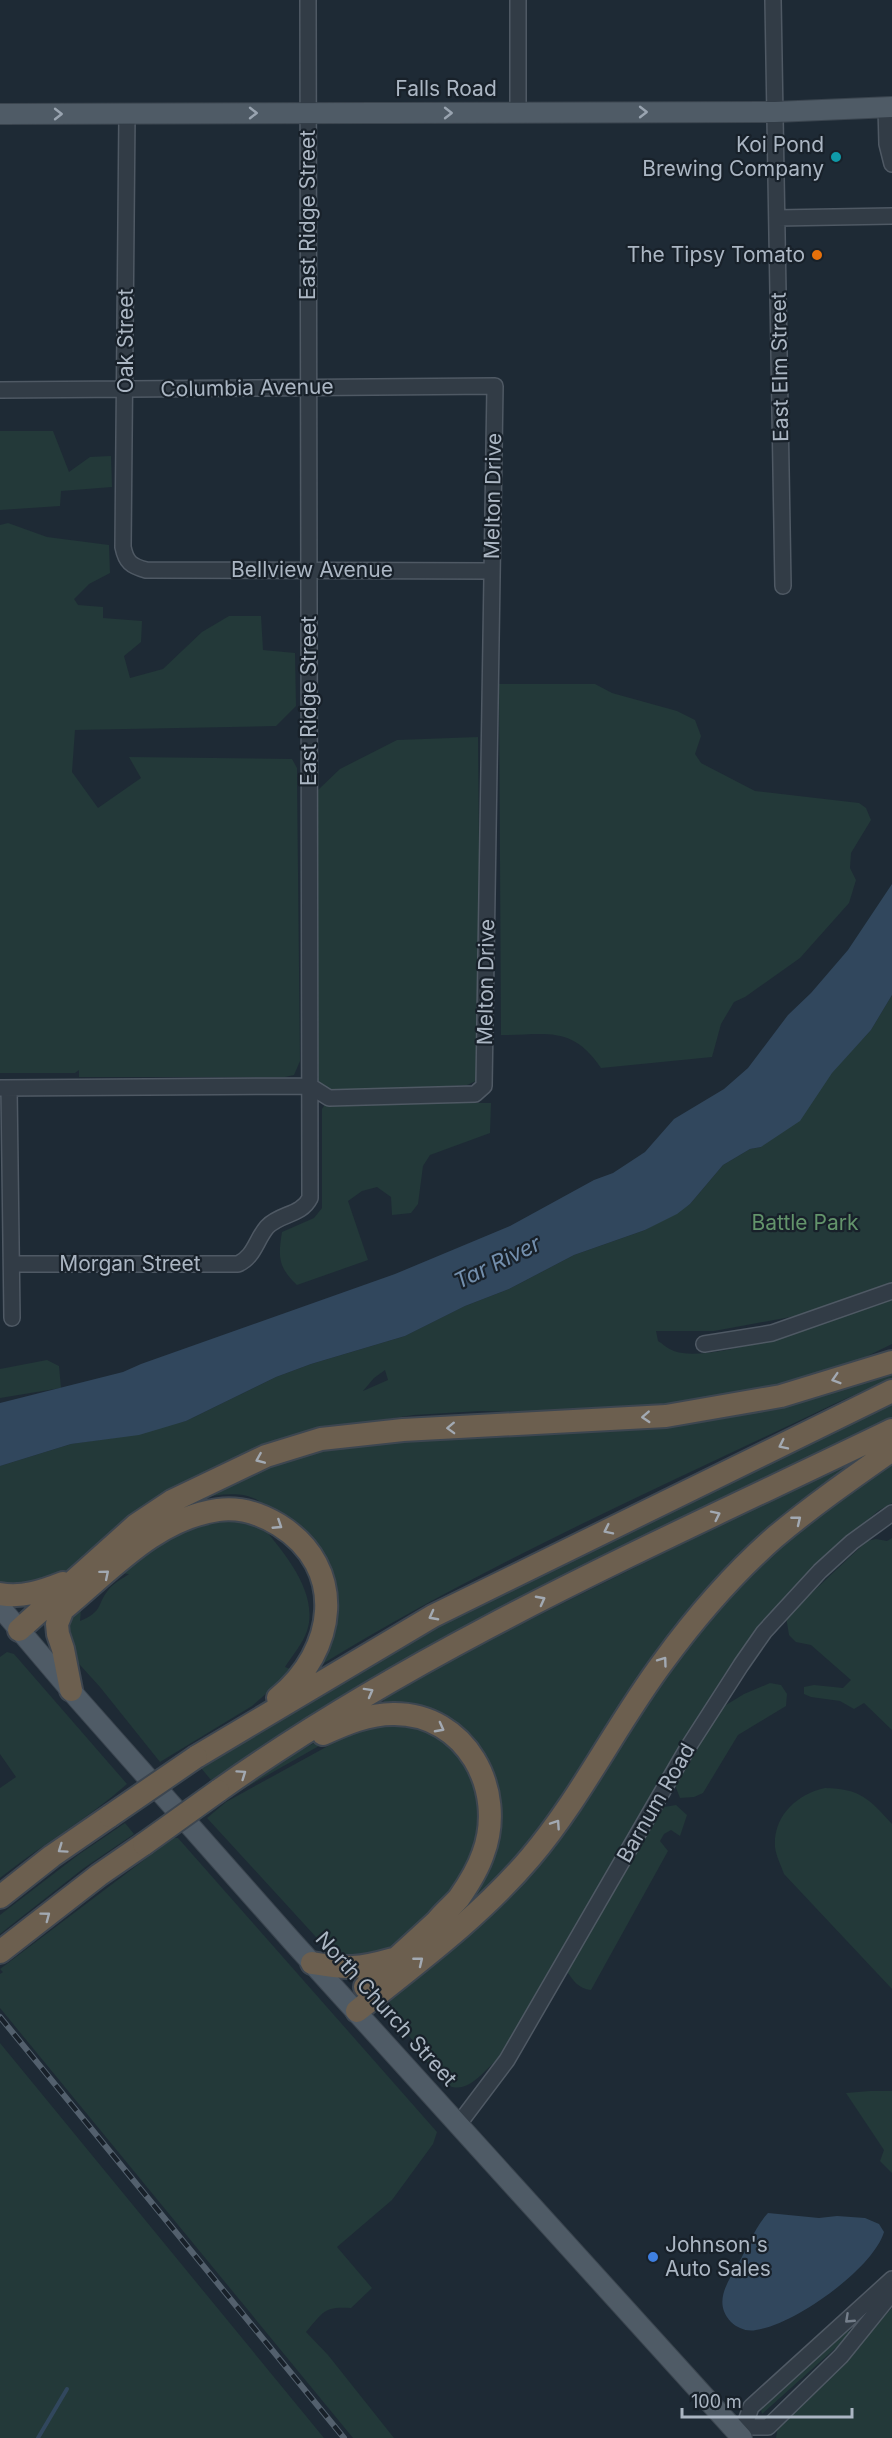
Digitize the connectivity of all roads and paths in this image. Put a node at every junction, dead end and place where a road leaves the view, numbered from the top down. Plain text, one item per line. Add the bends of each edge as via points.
1 (308, 0) edge
2 (518, 0) edge
3 (773, 0) edge
4 (889, 107) edge
5 (518, 112) junction
6 (775, 112) junction
7 (308, 113) junction
8 (0, 114) edge
9 (127, 114) junction
10 (892, 164) edge
11 (892, 216) edge
12 (777, 218) junction
13 (495, 386) joint
14 (309, 388) junction
15 (125, 389) junction
16 (0, 390) edge
17 (132, 566) joint
18 (309, 570) junction
19 (492, 571) junction
20 (783, 586) dead end
21 (310, 1086) junction
22 (5, 1088) edge
23 (248, 1259) joint
24 (12, 1264) junction
25 (892, 1292) edge
26 (12, 1318) dead end
27 (704, 1344) dead end
28 (892, 1362) edge
29 (892, 1392) edge
30 (892, 1430) edge
31 (892, 1450) edge
32 (892, 1513) edge
33 (76, 1578) junction
34 (0, 1594) edge
35 (0, 1607) edge
36 (63, 1609) junction
37 (23, 1634) junction
38 (71, 1690) junction
39 (202, 1753) junction
40 (266, 1757) junction
41 (0, 1897) edge
42 (0, 1952) edge
43 (397, 1957) junction
44 (312, 1963) junction
45 (353, 2007) junction
46 (458, 2125) junction
47 (892, 2279) edge
48 (892, 2293) edge
49 (741, 2433) edge

1 - 7 street, East Ridge Street
2 - 5 street
3 - 6 street, East Elm Street
4 - 6 main road, Falls Road
4 - 10 street
5 -> 6 main road, Falls Road
7 -> 5 main road, Falls Road
6 - 12 street, East Elm Street
9 -> 7 main road, Falls Road
7 - 14 street, East Ridge Street
8 -> 9 main road, Falls Road
9 - 15 street, Oak Street
11 - 12 street
12 - 20 street, East Elm Street
13 - 14 street, Columbia Avenue
13 - 19 street, Melton Drive
14 - 15 street, Columbia Avenue
14 - 18 street, East Ridge Street
15 - 16 street, Columbia Avenue
15 - 17 street, Oak Street via 123,547
17 - 18 street, Bellview Avenue via 146,570
18 - 19 street, Bellview Avenue
18 - 21 street, East Ridge Street
19 - 21 street, Melton Drive via 484,1086 475,1094 329,1098
21 - 22 street, Melton Drive
21 - 23 street, East Ridge Street via 310,1198 298,1212 269,1225
22 - 24 street
23 - 24 street, Morgan Street via 238,1264
24 - 26 street
25 - 27 street via 772,1333
28 -> 33 highway via 781,1396 666,1416 403,1430 321,1439 266,1456 172,1502 136,1525
29 -> 39 highway via 433,1616
40 -> 30 highway via 365,1694 552,1594
45 -> 31 highway via 462,1927 530,1858 661,1664 725,1587 774,1539
32 - 46 street, Barnum Road via 820,1571 764,1632 687,1749 507,2060
33 - 34 highway via 41,1592
33 - 37 highway
35 - 37 main road, North Church Street
36 - 37 highway
36 - 38 highway via 57,1624
36 -> 39 highway via 161,1529 188,1517 219,1510 244,1511 269,1519 292,1535 316,1562 325,1585 327,1611 320,1641 287,1691
37 - 38 main road, North Church Street
38 - 44 main road, North Church Street
39 -> 41 highway, bridge via 51,1856
42 -> 40 highway, bridge via 99,1875
40 -> 43 highway via 348,1723 393,1714 421,1718 447,1730 472,1755 486,1780 491,1807 483,1855 458,1900
43 - 44 highway via 344,1969
43 - 45 highway
44 - 45 main road, North Church Street
45 - 46 main road, North Church Street
46 - 49 main road, North Church Street
47 -> 49 street via 751,2407
48 - 49 street via 841,2356 768,2427

